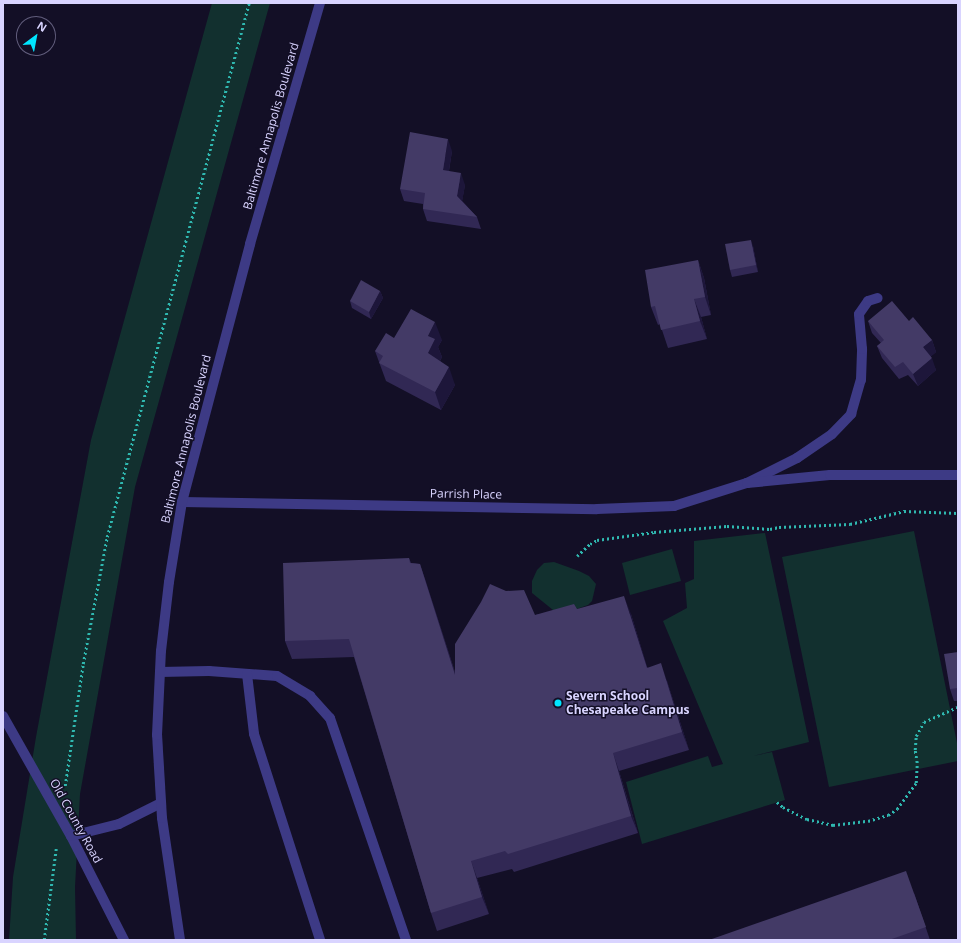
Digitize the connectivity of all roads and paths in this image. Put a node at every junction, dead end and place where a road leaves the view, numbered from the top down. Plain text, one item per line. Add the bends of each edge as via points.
1 (249, 3) edge
2 (320, 3) edge
3 (878, 298) dead end
4 (958, 475) edge
5 (747, 483) junction
6 (182, 502) junction
7 (958, 513) edge
8 (577, 556) dead end
9 (160, 672) junction
10 (247, 674) junction
11 (958, 707) edge
12 (3, 716) edge
13 (64, 794) dead end
14 (778, 802) dead end
15 (161, 803) junction
16 (71, 836) junction
17 (55, 853) dead end
18 (44, 940) edge
19 (124, 940) edge
20 (180, 940) edge
21 (320, 940) edge
22 (406, 940) edge

1 - 13 path via 107,537 83,664
2 - 6 street, Baltimore Annapolis Boulevard via 250,244
3 - 5 street via 868,301 859,314 861,380 851,414 832,434 797,458
4 - 5 street via 830,475
5 - 6 street, Parrish Place via 674,506 597,509
6 - 9 street, Baltimore Annapolis Boulevard via 169,582
7 - 8 path via 904,511 842,525 770,529 727,526 654,532 598,540
9 - 10 street via 209,671
9 - 15 street, Baltimore Annapolis Boulevard via 157,735
10 - 21 street via 254,734
10 - 22 street via 277,676 310,696 330,718
11 - 14 path via 924,722 916,736 916,783 897,809 888,815 868,821 833,825 806,819
12 - 16 street, Old County Road
15 - 16 street via 119,824
15 - 20 street, Baltimore Annapolis Boulevard
16 - 19 street, Old County Road
17 - 18 path

